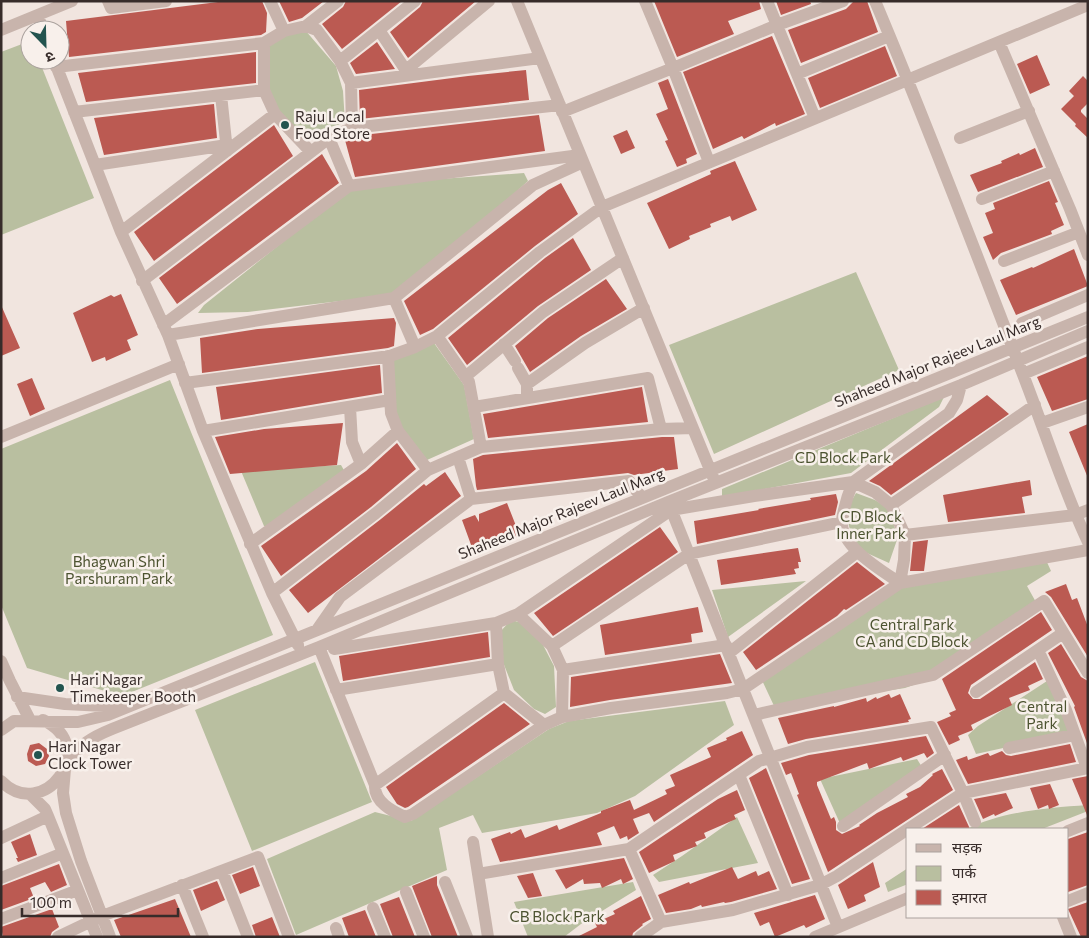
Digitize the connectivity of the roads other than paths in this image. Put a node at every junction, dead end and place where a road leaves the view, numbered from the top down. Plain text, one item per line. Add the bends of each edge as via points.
1 (72, 1) edge
2 (108, 1) edge
3 (166, 1) edge
4 (270, 1) edge
5 (338, 1) edge
6 (415, 1) edge
7 (489, 1) edge
8 (517, 1) edge
9 (645, 1) edge
10 (767, 1) edge
11 (843, 1) edge
12 (875, 1) edge
13 (1088, 4) edge
14 (53, 5) edge
15 (38, 16) junction
16 (39, 20) edge
17 (777, 25) junction
18 (306, 26) junction
19 (1, 30) edge
20 (379, 30) junction
21 (284, 31) junction
22 (889, 36) junction
23 (999, 42) junction
24 (264, 43) junction
25 (540, 58) junction
26 (340, 61) junction
27 (70, 62) edge
28 (673, 68) junction
29 (58, 70) edge
30 (408, 73) junction
31 (797, 74) junction
32 (908, 79) junction
33 (351, 83) junction
34 (264, 90) junction
35 (221, 95) junction
36 (561, 108) junction
37 (1029, 111) junction
38 (74, 112) junction
39 (275, 114) junction
40 (815, 118) junction
41 (352, 128) junction
42 (329, 138) junction
43 (960, 138) dead end
44 (227, 148) junction
45 (311, 152) junction
46 (582, 159) junction
47 (709, 162) junction
48 (95, 165) junction
49 (1054, 171) junction
50 (349, 186) junction
51 (982, 199) dead end
52 (602, 207) junction
53 (122, 232) junction
54 (1079, 232) junction
55 (1088, 255) edge
56 (623, 258) junction
57 (1004, 261) dead end
58 (142, 281) junction
59 (1088, 295) edge
60 (394, 298) junction
61 (644, 308) junction
62 (1088, 317) edge
63 (1022, 323) dead end
64 (165, 330) junction
65 (1088, 331) edge
66 (437, 336) junction
67 (504, 344) junction
68 (415, 347) junction
69 (1012, 347) junction
70 (1088, 347) edge
71 (388, 356) junction
72 (1018, 360) junction
73 (179, 364) junction
74 (1023, 374) junction
75 (465, 377) junction
76 (185, 383) junction
77 (527, 384) junction
78 (960, 385) junction
79 (527, 398) junction
80 (390, 400) junction
81 (1035, 405) junction
82 (350, 407) junction
83 (474, 407) junction
84 (1088, 407) edge
85 (1042, 423) junction
86 (693, 428) junction
87 (661, 429) junction
88 (202, 431) junction
89 (398, 431) junction
90 (1, 437) edge
91 (482, 447) junction
92 (458, 457) junction
93 (360, 464) junction
94 (428, 470) junction
95 (711, 470) junction
96 (853, 482) junction
97 (716, 483) junction
98 (662, 490) junction
99 (642, 498) junction
100 (472, 499) junction
101 (891, 505) junction
102 (670, 506) junction
103 (1088, 510) edge
104 (1075, 515) junction
105 (842, 522) junction
106 (905, 535) junction
107 (1088, 542) edge
108 (250, 544) junction
109 (1088, 550) edge
110 (857, 552) junction
111 (689, 554) junction
112 (900, 583) junction
113 (272, 593) junction
114 (518, 614) junction
115 (496, 623) junction
116 (317, 630) junction
117 (1063, 633) junction
118 (295, 639) junction
119 (552, 646) junction
120 (319, 648) junction
121 (334, 649) dead end
122 (727, 649) junction
123 (1038, 650) junction
124 (303, 654) junction
125 (1, 661) edge
126 (498, 664) junction
127 (563, 670) junction
128 (1088, 673) edge
129 (743, 689) junction
130 (336, 690) junction
131 (976, 692) dead end
132 (504, 693) junction
133 (17, 697) junction
134 (128, 707) junction
135 (754, 715) junction
136 (562, 717) junction
137 (1, 718) edge
138 (30, 720) junction
139 (43, 720) junction
140 (544, 724) junction
141 (2, 730) edge
142 (1074, 734) junction
143 (1009, 748) dead end
144 (945, 755) junction
145 (770, 757) junction
146 (66, 766) junction
147 (1087, 768) edge
148 (739, 775) junction
149 (1, 782) edge
150 (375, 785) junction
151 (964, 793) junction
152 (30, 794) junction
153 (48, 816) junction
154 (975, 822) dead end
155 (1088, 823) edge
156 (843, 826) dead end
157 (910, 828) edge
158 (906, 830) edge
159 (1069, 831) edge
160 (1, 838) edge
161 (473, 842) dead end
162 (629, 849) junction
163 (63, 853) junction
164 (222, 871) junction
165 (478, 874) junction
166 (1, 878) edge
167 (445, 882) dead end
168 (182, 885) junction
169 (820, 885) junction
170 (78, 890) junction
171 (406, 892) dead end
172 (1088, 893) edge
173 (788, 895) junction
174 (906, 899) edge
175 (1069, 901) edge
176 (373, 908) dead end
177 (96, 918) junction
178 (1063, 918) edge
179 (1, 919) edge
180 (661, 922) junction
181 (838, 927) junction
182 (58, 937) edge
183 (97, 937) edge
184 (110, 937) edge
185 (203, 937) edge
186 (248, 937) edge
187 (289, 937) edge
188 (385, 937) edge
189 (424, 937) edge
190 (467, 937) edge
191 (488, 937) edge
192 (640, 937) edge
193 (815, 937) edge
194 (1071, 937) edge

1 - 14 street
2 - 3 street via 111,8
4 - 21 street
5 - 18 street
6 - 20 street
7 - 30 street
8 - 25 street
9 - 28 street
10 - 17 street
11 - 17 street
12 - 22 street
13 - 23 street
14 - 15 street
15 - 16 street
15 - 19 street
17 - 28 street
17 - 31 street
18 - 21 street
18 - 26 street via 317,30
20 - 26 street
20 - 30 street
21 - 24 street
22 - 31 street
22 - 32 street
23 - 32 street
23 - 37 street
24 - 27 street
24 - 34 street
25 - 30 street
25 - 36 street
26 - 33 street
28 - 36 street
28 - 47 street
29 - 38 street
30 - 33 street
31 - 40 street
32 - 40 street
32 - 69 street
33 - 41 street
34 - 35 street
34 - 39 street
35 - 38 street
35 - 44 street
36 - 41 street
36 - 46 street
37 - 43 street
37 - 49 street
38 - 48 street
39 - 44 street
39 - 45 street
40 - 47 street
41 - 42 street
42 - 45 street
42 - 50 street
44 - 48 street
44 - 53 street
45 - 58 street
46 - 50 street
46 - 52 street
46 - 60 street via 533,184
47 - 52 street
48 - 53 street
49 - 51 street
49 - 54 street
50 - 64 street
52 - 56 street
52 - 66 street via 540,252
53 - 58 street
54 - 55 street
54 - 57 street
56 - 61 street
56 - 67 street via 543,312
58 - 64 street
59 - 63 street
60 - 64 street
60 - 68 street
61 - 77 street via 585,343
61 - 86 street
62 - 69 street, Shaheed Major Rajeev Laul Marg
64 - 73 street
65 - 72 street, Shaheed Major Rajeev Laul Marg
66 - 68 street
66 - 75 street
67 - 75 street
67 - 77 street
68 - 71 street
69 - 72 street
69 - 95 street, Shaheed Major Rajeev Laul Marg
70 - 74 street
71 - 76 street
71 - 80 street
72 - 74 street
72 - 78 street, Shaheed Major Rajeev Laul Marg
73 - 76 street
73 - 90 street
74 - 81 street
75 - 83 street
76 - 88 street
77 - 79 street
78 - 96 street via 957,400 949,413
78 - 97 street, Shaheed Major Rajeev Laul Marg
79 - 83 street
79 - 87 street via 648,378
80 - 82 street
80 - 89 street
81 - 85 street
81 - 101 street
82 - 88 street
82 - 93 street via 352,442
83 - 91 street
84 - 85 street
85 - 104 street
86 - 87 street
86 - 95 street
87 - 91 street
88 - 108 street
89 - 93 street
89 - 94 street
91 - 92 street
92 - 94 street
92 - 100 street
93 - 108 street
94 - 113 street
95 - 97 street
95 - 98 street, Shaheed Major Rajeev Laul Marg
96 - 101 street via 875,492
96 - 102 street
96 - 105 street
97 - 102 street, Shaheed Major Rajeev Laul Marg
98 - 99 street, Shaheed Major Rajeev Laul Marg
98 - 102 street
99 - 100 street via 629,481
99 - 116 street, Shaheed Major Rajeev Laul Marg
100 - 116 street via 340,597
101 - 106 street
102 - 111 street
102 - 114 street
102 - 120 street, Shaheed Major Rajeev Laul Marg
103 - 104 street
104 - 106 street
104 - 107 street
105 - 110 street via 847,538
105 - 111 street
106 - 112 street
108 - 113 street
109 - 112 street
110 - 112 street
110 - 122 street
111 - 119 street
111 - 122 street
112 - 129 street
113 - 118 street
114 - 115 street
114 - 119 street
115 - 121 street
115 - 126 street
116 - 118 street, Shaheed Major Rajeev Laul Marg
117 - 123 street
117 - 128 street
117 - 135 street via 1044,602 933,675
118 - 124 street
118 - 134 street, Shaheed Major Rajeev Laul Marg
119 - 127 street
120 - 124 street, Shaheed Major Rajeev Laul Marg
120 - 130 street
122 - 127 street
122 - 129 street
123 - 131 street
123 - 142 street
124 - 146 street, Shaheed Major Rajeev Laul Marg via 94,736 78,748
125 - 133 street
126 - 130 street
126 - 132 street
127 - 136 street
129 - 135 street
129 - 136 street
130 - 150 street
132 - 140 street
132 - 150 street
133 - 134 street via 66,704
133 - 138 street
134 - 139 street, Shaheed Major Rajeev Laul Marg via 78,722
135 - 145 street
136 - 140 street
137 - 141 street
138 - 139 street, Shaheed Major Rajeev Laul Marg
138 - 141 street, Shaheed Major Rajeev Laul Marg via 14,721
139 - 146 street via 59,731 65,741 68,752
140 - 150 street via 405,817 377,798
142 - 143 street
142 - 147 street
144 - 145 street via 931,727 807,747
144 - 151 street
144 - 156 street
145 - 148 street
145 - 169 street
146 - 152 street, Shaheed Major Rajeev Laul Marg via 57,782
146 - 177 street via 63,793 66,813
147 - 151 street
148 - 162 street
148 - 173 street
149 - 152 street via 15,791
151 - 154 street
151 - 157 street
152 - 153 street
153 - 160 street
153 - 163 street
155 - 159 street
158 - 169 street
161 - 165 street
162 - 165 street
162 - 180 street
163 - 166 street
163 - 170 street
164 - 168 street
164 - 186 street
164 - 187 street via 258,857
165 - 191 street
167 - 190 street
168 - 177 street
168 - 185 street
169 - 173 street
169 - 181 street
170 - 177 street
170 - 179 street
171 - 189 street
172 - 175 street
173 - 180 street via 733,910
174 - 181 street
176 - 188 street
177 - 182 street
177 - 183 street
177 - 184 street
178 - 194 street
180 - 192 street
181 - 193 street

